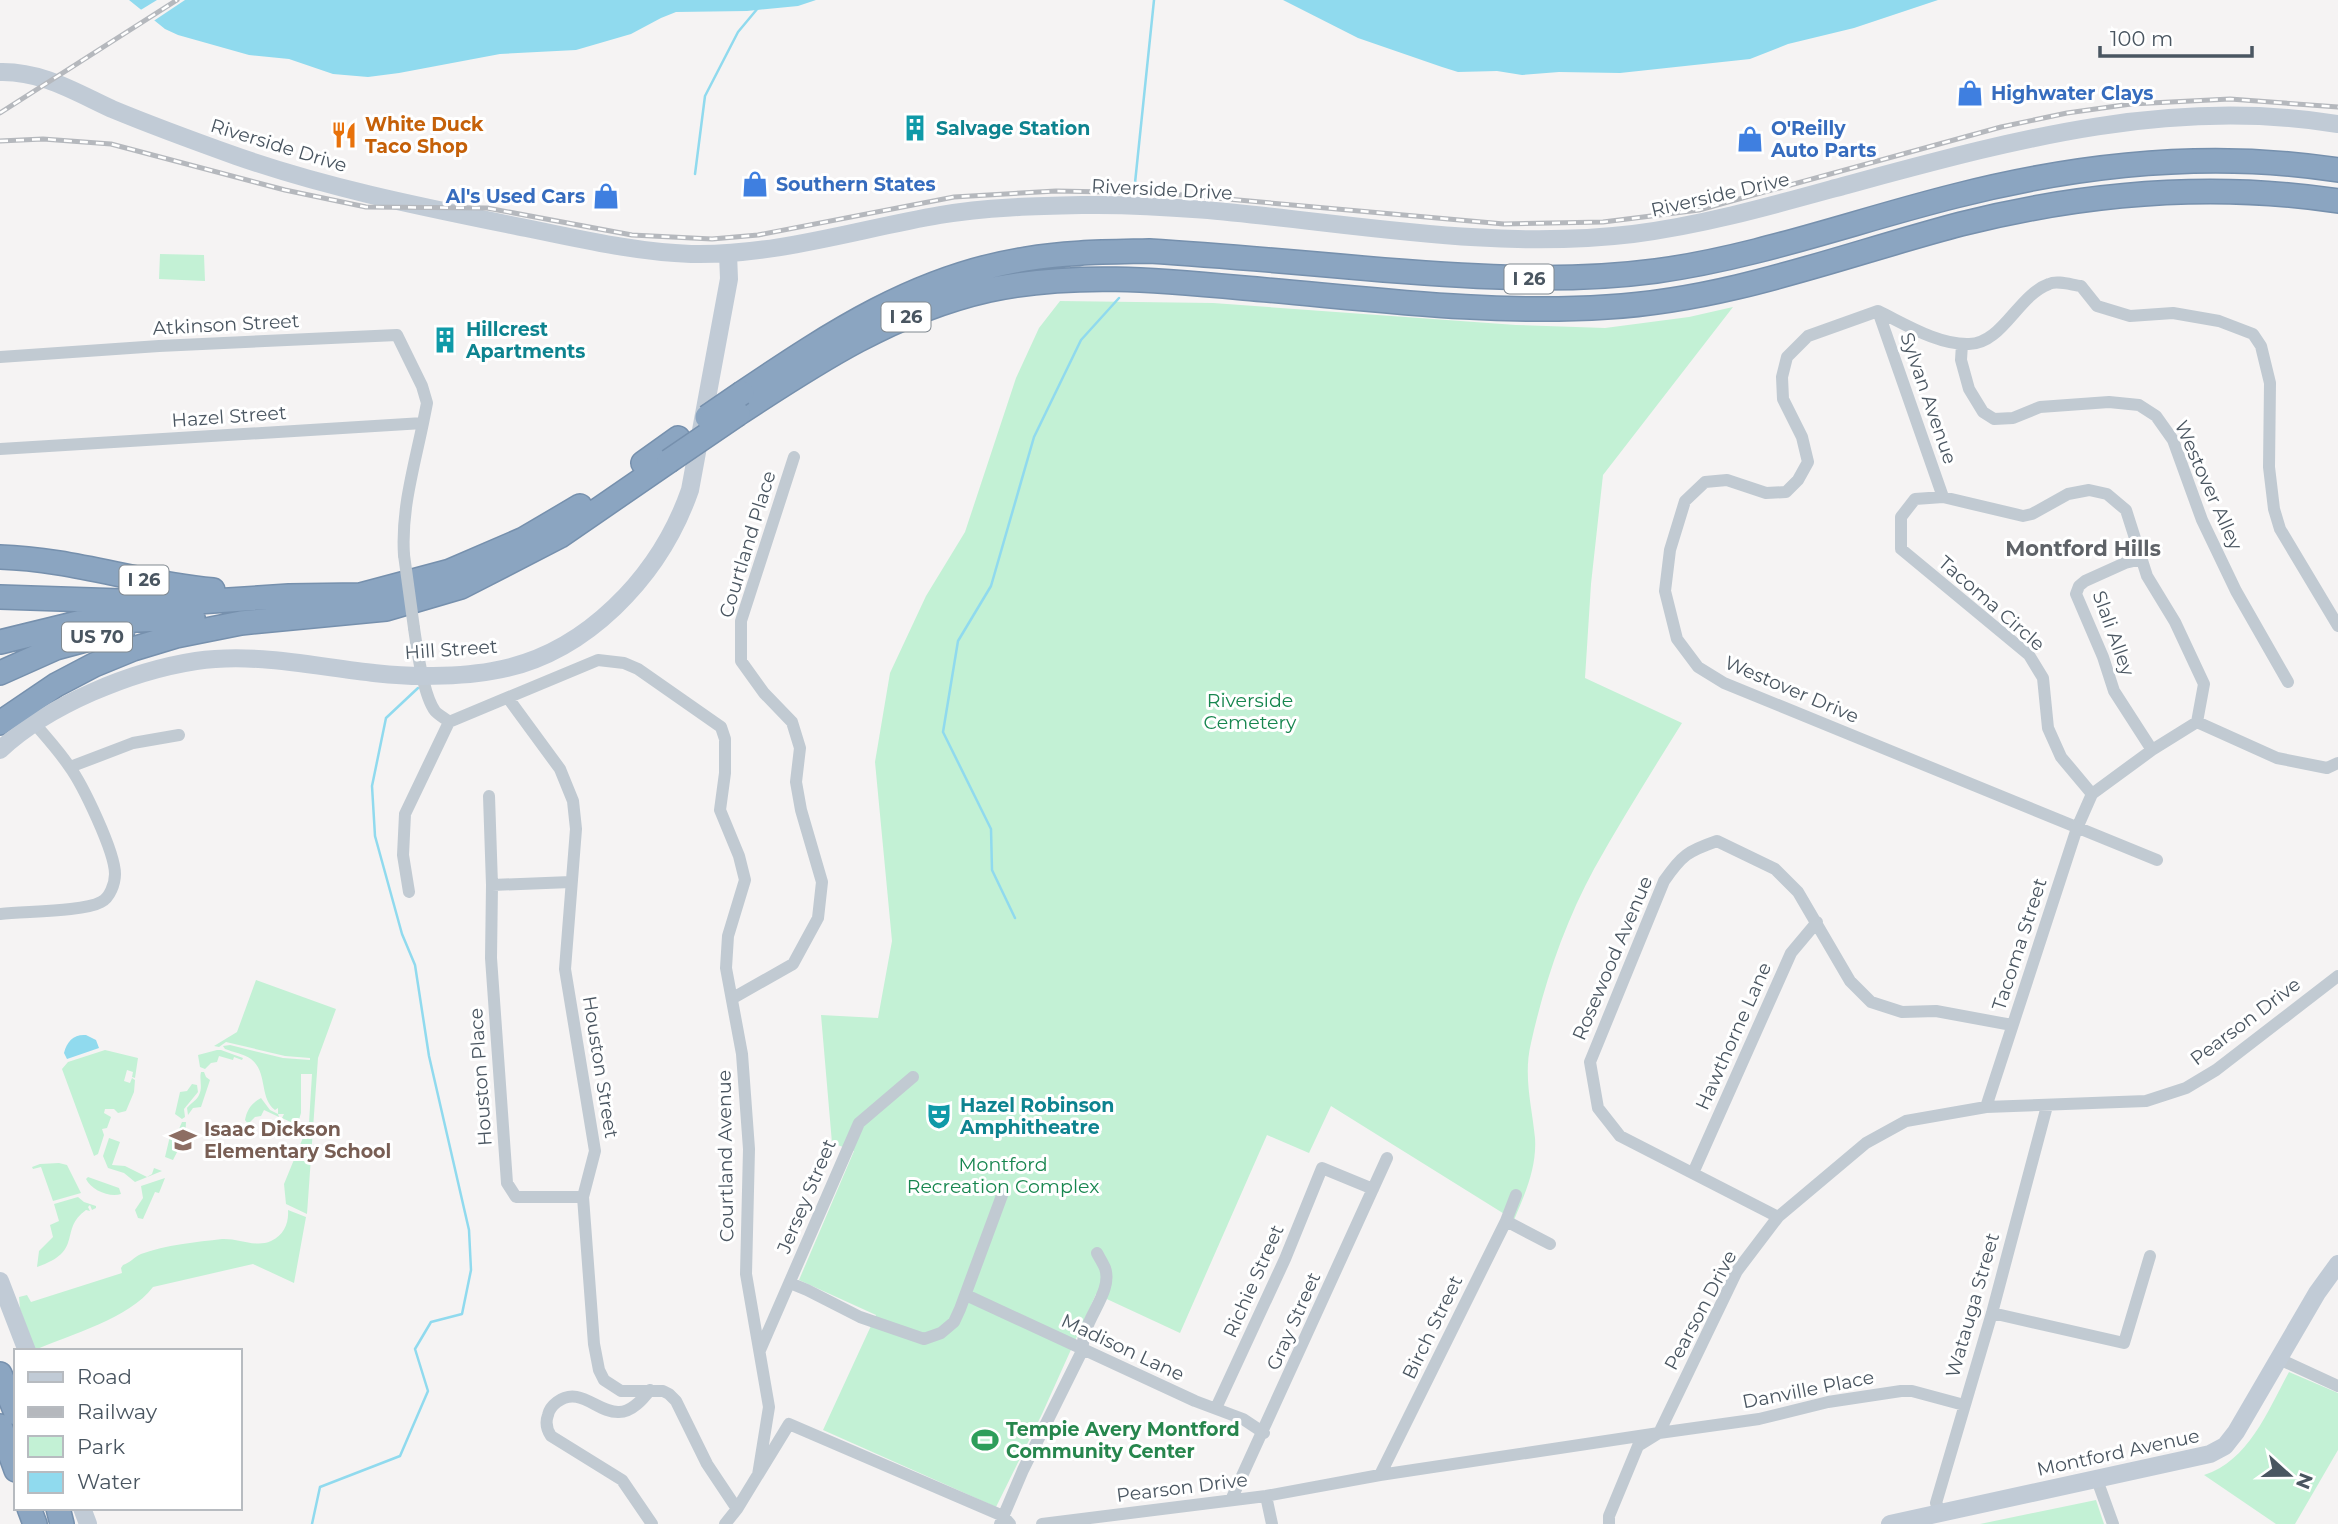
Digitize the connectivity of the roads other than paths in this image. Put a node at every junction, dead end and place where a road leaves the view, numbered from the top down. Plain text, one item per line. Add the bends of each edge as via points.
1 (0, 72) edge
2 (2338, 124) edge
3 (2338, 170) edge
4 (2338, 201) edge
5 (728, 253) junction
6 (1878, 311) junction
7 (1962, 344) junction
8 (0, 358) edge
9 (740, 403) junction
10 (423, 423) junction
11 (0, 449) edge
12 (794, 457) dead end
13 (1943, 497) junction
14 (0, 556) edge
15 (2142, 559) junction
16 (289, 596) junction
17 (0, 597) edge
18 (198, 619) junction
19 (241, 623) junction
20 (2338, 626) edge
21 (0, 642) edge
22 (0, 673) edge
23 (422, 676) junction
24 (2288, 682) dead end
25 (508, 698) junction
26 (449, 722) junction
27 (2197, 722) junction
28 (0, 723) edge
29 (35, 724) junction
30 (179, 735) dead end
31 (0, 750) edge
32 (2152, 750) junction
33 (2338, 763) edge
34 (70, 767) junction
35 (2092, 794) junction
36 (489, 796) dead end
37 (2077, 828) junction
38 (2157, 859) dead end
39 (571, 882) junction
40 (492, 885) junction
41 (409, 892) dead end
42 (0, 914) edge
43 (1817, 922) junction
44 (2338, 976) edge
45 (733, 998) junction
46 (2012, 1026) junction
47 (913, 1077) dead end
48 (2047, 1106) junction
49 (1986, 1107) junction
50 (1387, 1158) dead end
51 (1693, 1173) junction
52 (1373, 1189) junction
53 (1004, 1190) dead end
54 (1516, 1195) dead end
55 (583, 1197) junction
56 (1778, 1217) junction
57 (1506, 1221) junction
58 (1550, 1244) dead end
59 (1097, 1253) dead end
60 (2150, 1256) dead end
61 (2338, 1264) edge
62 (0, 1281) edge
63 (790, 1283) junction
64 (966, 1295) junction
65 (1992, 1313) junction
66 (26, 1349) edge
67 (1083, 1349) junction
68 (760, 1350) junction
69 (2279, 1359) junction
70 (0, 1374) edge
71 (2338, 1386) edge
72 (649, 1390) junction
73 (1964, 1405) junction
74 (1216, 1408) junction
75 (4, 1424) edge
76 (1264, 1433) junction
77 (1659, 1433) junction
78 (14, 1462) edge
79 (758, 1475) junction
80 (1380, 1475) junction
81 (2096, 1477) junction
82 (1266, 1496) junction
83 (1231, 1500) junction
84 (737, 1509) junction
85 (1941, 1512) junction
86 (1004, 1521) edge
87 (652, 1524) edge
88 (725, 1524) edge
89 (1042, 1524) edge
90 (1272, 1524) edge
91 (1609, 1524) edge
92 (1890, 1524) edge
93 (2113, 1524) edge

1 - 5 main road, Riverside Drive via 37,76 245,159 422,208 618,248
2 - 5 main road, Riverside Drive via 2222,116 2077,128 1979,149 1760,208 1628,234 1474,237 1220,212 1086,205 947,214
3 - 9 highway, I 26 via 2216,161 2152,161 2081,169 1951,197 1742,255 1611,276 1506,279 1149,251 1024,259 982,268 901,297 852,322
4 - 9 highway, I 26 via 2214,191 2083,200 1959,225 1698,296 1612,307 1465,307 1141,280 1059,280 988,290 947,302 885,326
5 - 23 main road, Hill Street via 729,279 690,490 668,540 632,590 572,639 529,660 493,671
6 - 7 street via 1928,335
6 - 13 street, Sylvan Avenue
6 - 37 street, Westover Drive via 1808,336 1787,357 1783,399 1802,437 1808,462 1786,492 1766,493 1727,480 1705,482 1685,500 1670,550 1665,591 1676,639 1698,667 1724,683
7 - 20 street via 1989,338 2025,299 2050,282 2081,286 2097,306 2130,316 2174,313 2219,321 2253,334 2262,346 2270,383 2269,467 2274,509 2280,529
7 - 24 street, Westover Alley via 1969,389 1983,412 1994,419 2013,418 2040,407 2109,402 2139,405 2156,416 2173,440 2202,520 2235,588
8 - 10 street, Atkinson Street via 397,335 422,386 427,403
9 - 16 highway, I 26, bridge via 678,438 583,505 524,539 450,571 360,595
9 - 19 highway, I 26, bridge via 669,461 560,536 461,587 386,609
10 - 11 street, Hazel Street
10 - 23 street, bridge via 402,530
12 - 45 street, Courtland Place via 741,621 741,661 764,694 792,722 800,748 796,782 822,882 818,918 793,964
13 - 15 street, Tacoma Circle via 2023,516 2068,494 2089,490 2107,494 2126,510
13 - 35 street, Tacoma Circle via 1915,499 1901,517 1901,549 2029,655 2043,678 2048,728 2061,757
14 - 16 highway, I 26 via 52,561 174,585 274,591
15 - 27 street, Tacoma Circle via 2204,684
15 - 32 street, Slali Alley via 2085,582 2076,594 2114,691
16 - 17 highway, US 70 via 182,603
18 - 19 highway, I 26
18 - 21 highway, I 26 via 82,622
18 - 22 highway, US 70 via 85,640
19 - 28 highway via 176,636 94,665
23 - 26 street via 435,711
23 - 29 main road, Hill Street via 281,661 197,661 111,683
25 - 26 street, Courtland Avenue
25 - 39 street, Houston Street via 564,775 573,801 576,829
25 - 45 street, Courtland Avenue via 598,660 624,663 721,727 725,773 720,810 745,880 728,936 726,968
26 - 41 street via 405,814 403,855
27 - 32 street
27 - 33 street via 2277,758 2327,768
29 - 31 main road, Hill Street
29 - 34 street
30 - 34 street via 133,743
32 - 35 street
34 - 42 street via 113,861 116,876 111,891 103,901 83,908
35 - 37 street, Tacoma Street
36 - 40 street, Houston Place
37 - 38 street
37 - 46 street, Tacoma Street
39 - 40 street
39 - 55 street, Houston Street via 565,969 596,1151
40 - 55 street, Houston Place via 491,958 507,1183 516,1197
43 - 46 street, Rosewood Avenue via 1850,981 1871,1002 1902,1012 1936,1011
43 - 51 street, Hawthorne Lane via 1791,953
43 - 51 street, Rosewood Avenue via 1798,892 1775,869 1717,841 1689,851 1664,881 1590,1062 1598,1108 1620,1136
44 - 48 street, Pearson Drive via 2186,1088 2146,1101
45 - 68 street, Courtland Avenue via 748,1149 746,1274
46 - 49 street, Tacoma Street
47 - 63 street, Jersey Street via 859,1123
48 - 49 street, Pearson Drive
48 - 65 street, Watauga Street
49 - 56 street, Pearson Drive via 1906,1121 1866,1143
50 - 52 street, Gray Street
51 - 56 street, Rosewood Avenue
52 - 74 street, Richie Street via 1322,1168
52 - 76 street, Gray Street
53 - 64 street
54 - 57 street, Birch Street
55 - 72 street, Houston Street via 599,1370 604,1380 621,1391
56 - 77 street, Pearson Drive via 1737,1271
57 - 58 street
57 - 80 street, Birch Street
59 - 67 street via 1107,1270 1105,1289 1082,1338
60 - 65 street via 2124,1343
61 - 69 main road, Montford Avenue
62 - 66 main road
63 - 64 street via 860,1317 924,1339 954,1322
63 - 68 street, Jersey Street
64 - 67 street, Madison Lane
65 - 73 street, Watauga Street
67 - 74 street, Madison Lane
67 - 86 street via 1023,1470
68 - 79 street, Courtland Avenue via 769,1407
69 - 71 street
69 - 81 main road, Montford Avenue via 2225,1446 2210,1454
70 - 75 highway
72 - 84 street, Houston Street via 663,1391 676,1401 707,1465
72 - 87 street via 637,1404 619,1413 569,1396 551,1407 547,1419 551,1436 625,1483
73 - 77 street, Danville Place via 1901,1391
73 - 85 street, Watauga Street via 1936,1503
74 - 76 street, Madison Lane
75 - 78 highway
76 - 83 street, Gray Street
77 - 80 street, Pearson Drive
77 - 91 street via 1638,1446
79 - 84 street, Courtland Avenue
79 - 86 street via 789,1424
80 - 82 street, Pearson Drive
81 - 85 main road, Montford Avenue
81 - 93 street
82 - 83 street, Pearson Drive
82 - 90 street
83 - 89 street, Pearson Drive
84 - 88 street, Courtland Avenue
85 - 92 main road, Montford Avenue

